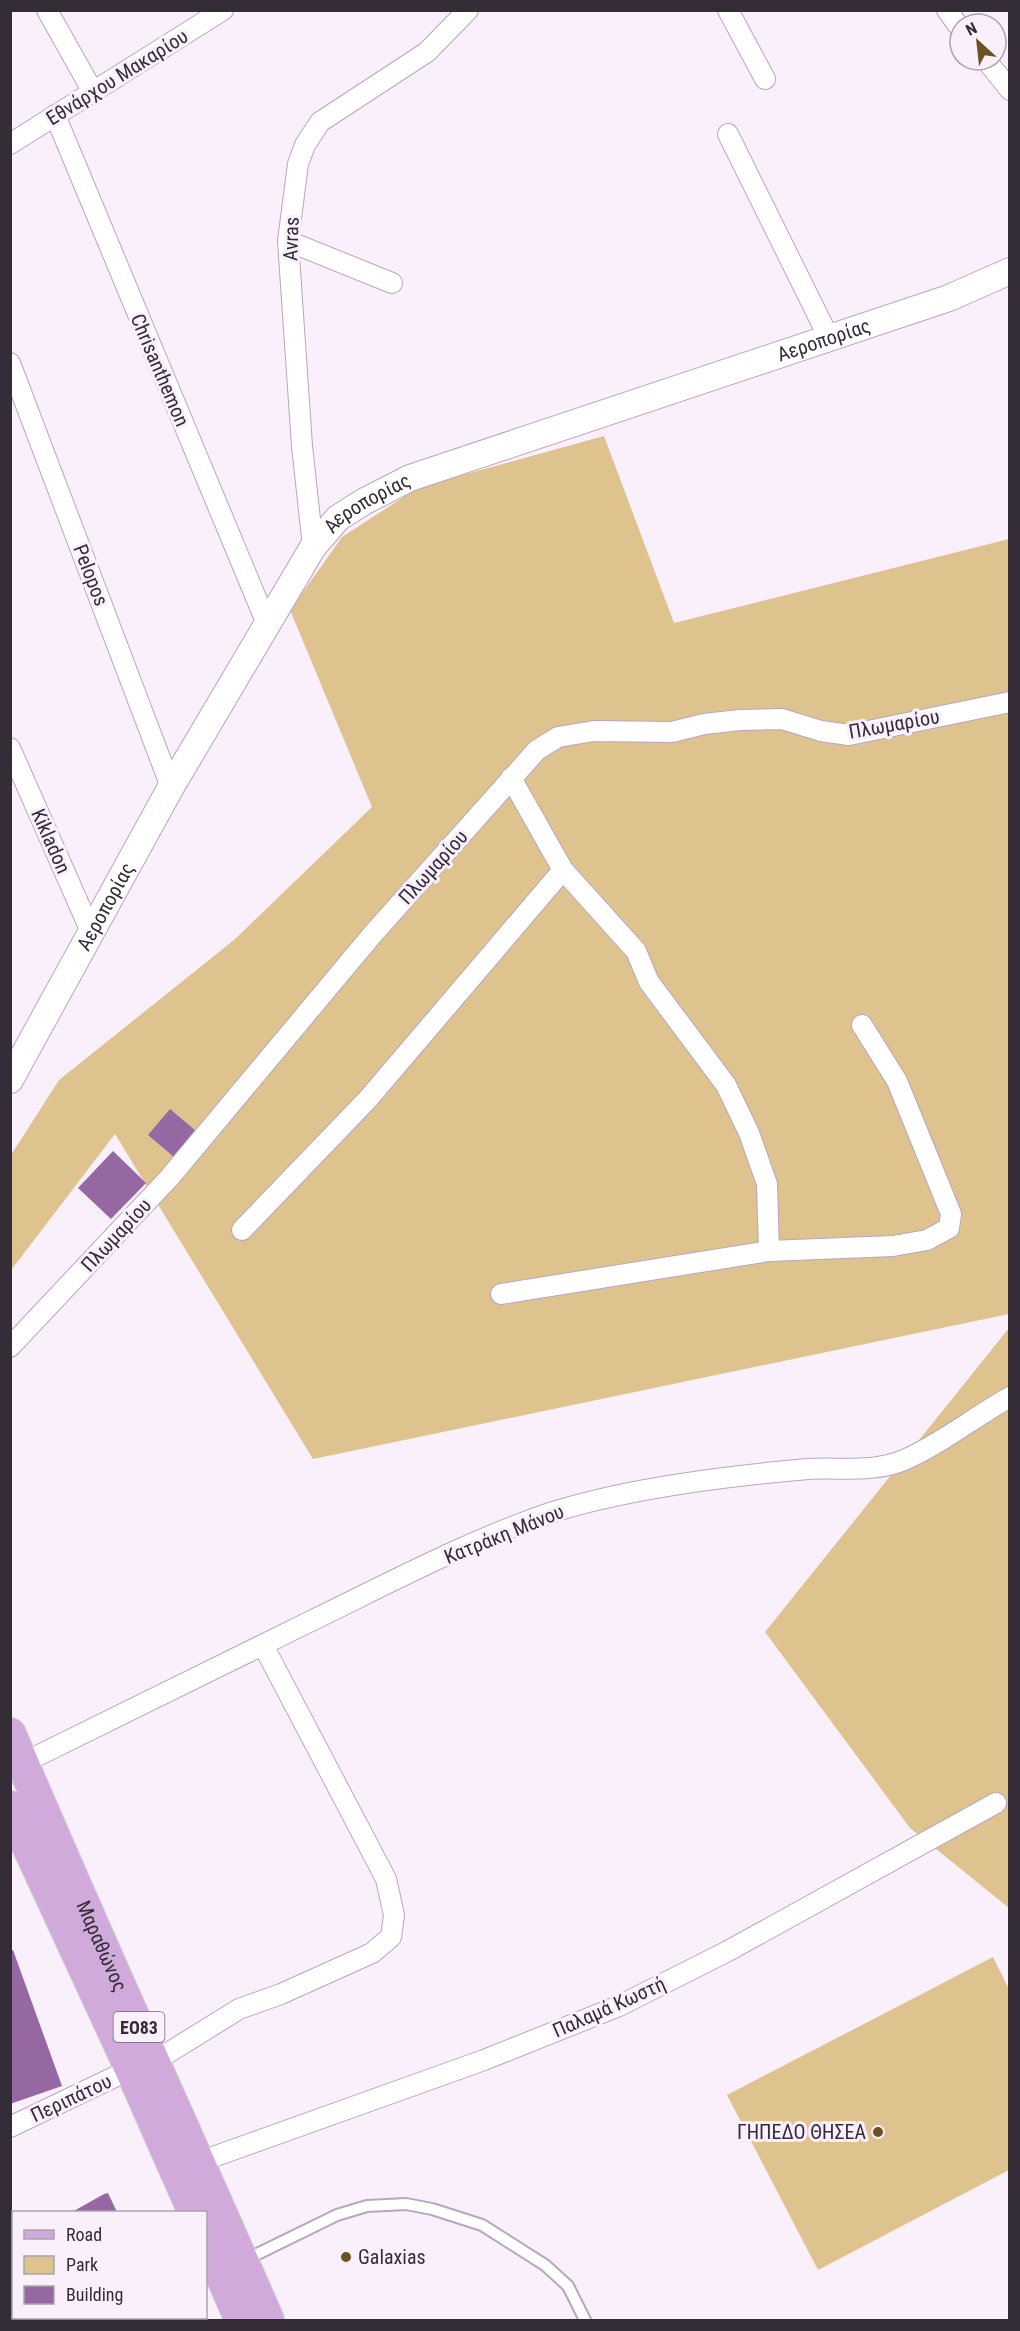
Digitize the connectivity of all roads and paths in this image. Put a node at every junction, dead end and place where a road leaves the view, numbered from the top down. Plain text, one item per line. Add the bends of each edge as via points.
1 (47, 10) edge
2 (223, 10) edge
3 (468, 10) edge
4 (728, 10) edge
5 (996, 72) edge
6 (765, 79) dead end
7 (1010, 90) edge
8 (93, 92) junction
9 (55, 116) junction
10 (728, 134) dead end
11 (10, 144) edge
12 (288, 241) junction
13 (1010, 272) edge
14 (392, 283) dead end
15 (829, 338) junction
16 (10, 363) edge
17 (313, 547) junction
18 (267, 624) junction
19 (1010, 702) edge
20 (10, 748) edge
21 (511, 777) junction
22 (171, 788) junction
23 (563, 870) junction
24 (92, 934) junction
25 (862, 1025) dead end
26 (10, 1080) edge
27 (242, 1230) dead end
28 (769, 1251) junction
29 (501, 1294) dead end
30 (10, 1347) edge
31 (1010, 1397) edge
32 (263, 1646) junction
33 (10, 1734) edge
34 (23, 1763) junction
35 (996, 1803) dead end
36 (10, 1807) edge
37 (143, 2065) junction
38 (10, 2127) edge
39 (199, 2162) junction
40 (194, 2211) edge
41 (207, 2242) edge
42 (242, 2261) junction
43 (240, 2320) edge
44 (268, 2320) edge
45 (585, 2320) edge

1 - 8 street
2 - 8 street, Εθνάρχου Μακαρίου
3 - 12 street, Avras via 428,52 320,123 298,164
4 - 6 street
5 - 7 street
8 - 9 street, Εθνάρχου Μακαρίου
9 - 11 street, Εθνάρχου Μακαρίου
9 - 18 street, Chrisanthemon
10 - 15 street
12 - 14 street
12 - 17 street, Avras
13 - 15 street, Αεροπορίας via 949,298
15 - 17 street, Αεροπορίας via 410,478 338,518
16 - 22 street, Pelopos
17 - 18 street, Αεροπορίας
18 - 22 street, Αεροπορίας
19 - 21 street, Πλωμαρίου via 849,735 782,719 704,723 672,732 594,731 558,737 537,750
20 - 24 street, Kikladon
21 - 23 street
21 - 30 street, Πλωμαρίου via 372,935 170,1177
22 - 24 street, Αεροπορίας
23 - 27 street via 368,1099
23 - 28 street via 636,951 650,982 726,1085 767,1184
24 - 26 street, Αεροπορίας
25 - 28 street via 897,1081 951,1214 949,1228 927,1240 893,1246
28 - 29 street
31 - 32 street, Κατράκη Μάνου via 936,1443 882,1466 811,1469 683,1485 553,1512 468,1546
32 - 34 street, Κατράκη Μάνου
32 - 37 street, Περιπάτου via 386,1879 394,1916 391,1937 372,1953 239,2009
33 - 34 main road, Μαραθώνος / ΕΟ83
34 - 37 main road, Μαραθώνος / ΕΟ83
35 - 39 street, Παλαμά Κωστή via 728,1951 619,2006 483,2060
36 - 37 main road, Μαραθώνος / ΕΟ83
37 - 38 street, Περιπάτου
37 - 39 main road, Μαραθώνος / ΕΟ83
37 - 40 main road, Μαραθώνος / ΕΟ83
39 - 42 main road, Μαραθώνος / ΕΟ83
41 - 43 main road
42 - 44 main road, Μαραθώνος / ΕΟ83
42 - 45 lane via 337,2216 367,2206 406,2204 482,2225 544,2265 568,2286

